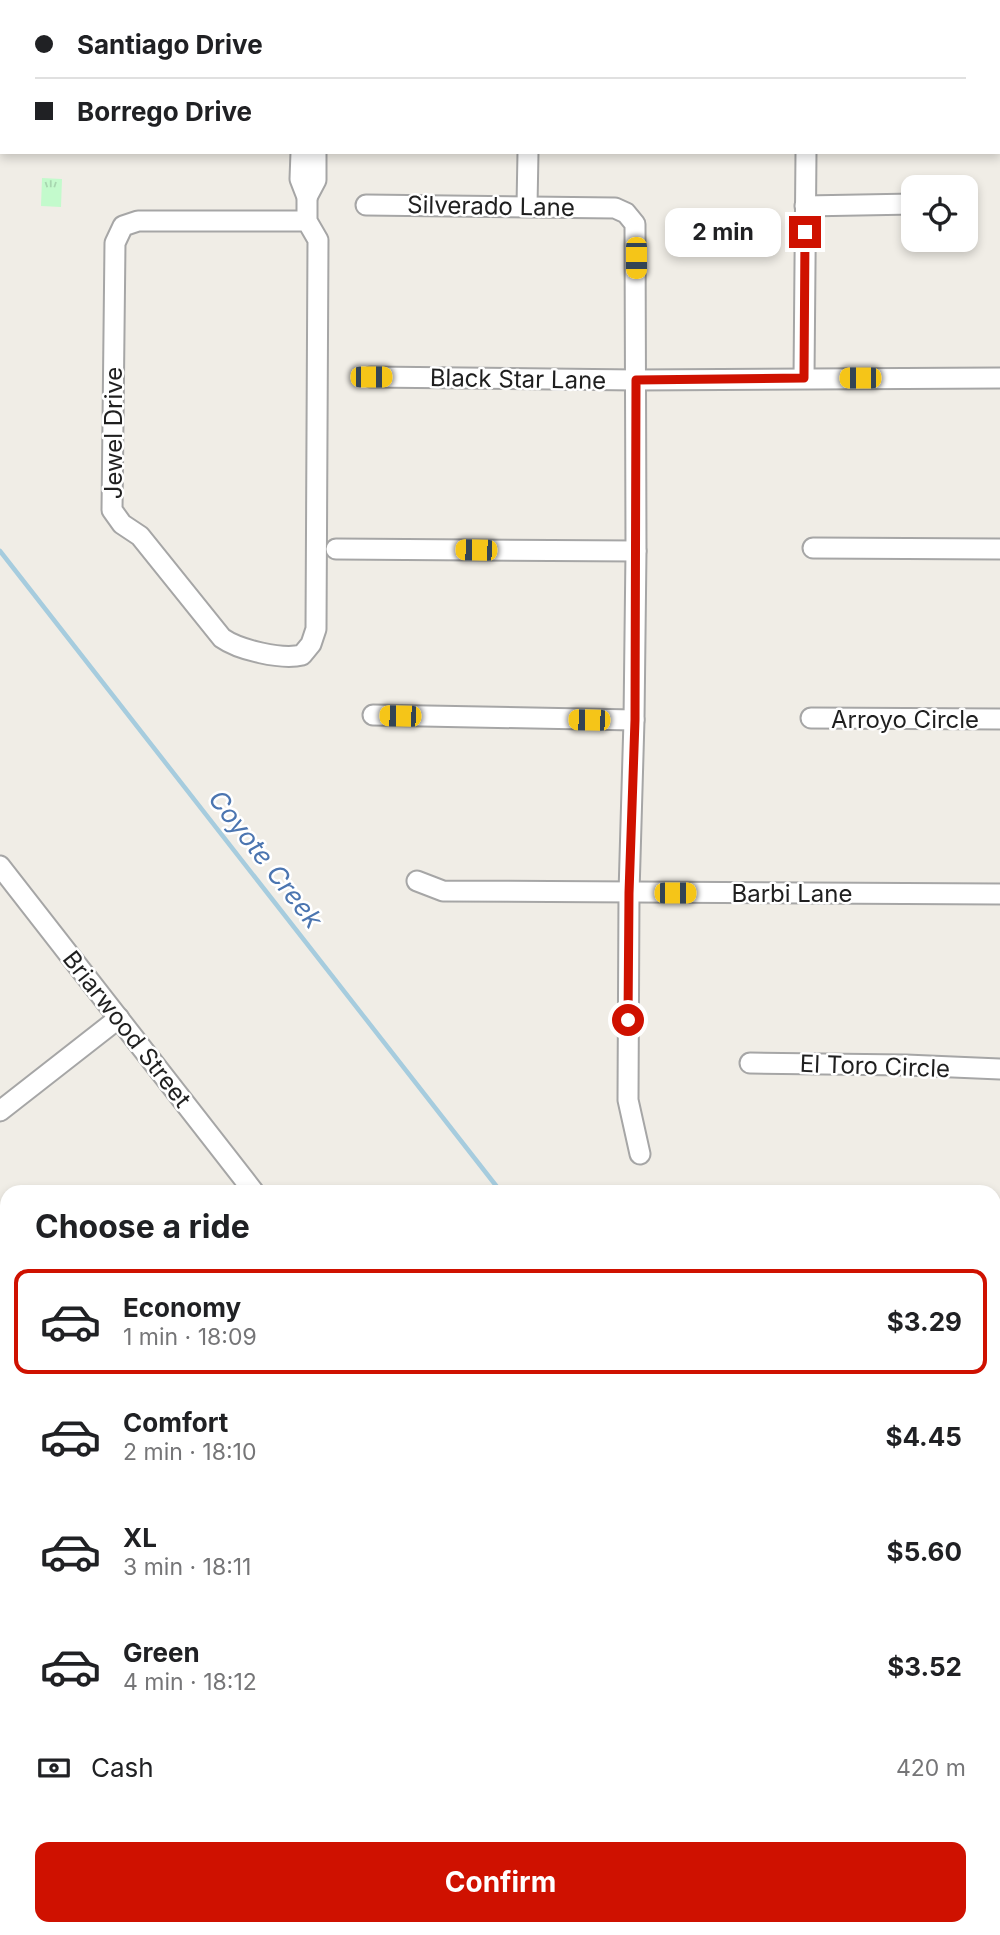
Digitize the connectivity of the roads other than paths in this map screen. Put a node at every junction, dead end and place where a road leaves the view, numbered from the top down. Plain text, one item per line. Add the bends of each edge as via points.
1 (301, 154) edge
2 (316, 154) edge
3 (528, 154) edge
4 (806, 154) edge
5 (307, 197) junction
6 (901, 204) edge
7 (366, 205) dead end
8 (527, 206) junction
9 (806, 206) junction
10 (307, 221) junction
11 (371, 377) dead end
12 (804, 378) junction
13 (1000, 378) edge
14 (636, 380) junction
15 (813, 548) dead end
16 (336, 549) dead end
17 (1000, 550) edge
18 (636, 551) junction
19 (373, 715) dead end
20 (810, 719) dead end
21 (1000, 719) edge
22 (635, 720) junction
23 (4, 878) edge
24 (417, 881) dead end
25 (629, 893) junction
26 (1000, 894) edge
27 (119, 1018) junction
28 (750, 1063) dead end
29 (1000, 1069) edge
30 (0, 1111) edge
31 (640, 1154) dead end
32 (249, 1185) edge

1 - 5 street, Jewel Drive via 300,179
2 - 5 street, Jewel Drive via 316,180
3 - 8 street
4 - 9 street
5 - 10 street, Jewel Drive
6 - 9 street
7 - 8 street, Silverado Lane
8 - 14 street, Silverado Lane via 615,208 631,218 636,232
9 - 12 street
10 - 10 street, Jewel Drive via 138,221 123,226 115,243 113,510 122,524 140,536 222,638 283,657 302,654 316,629 318,240
11 - 14 street, Black Star Lane
12 - 13 street, Black Star Lane
12 - 14 street, Black Star Lane
14 - 18 street
15 - 17 street
16 - 18 street
18 - 22 street
19 - 22 street
20 - 21 street, Arroyo Circle
22 - 25 street
23 - 27 street, Briarwood Street
24 - 25 street, Barbi Lane via 443,891
25 - 26 street, Barbi Lane
25 - 31 street via 628,1100
27 - 30 street
27 - 32 street, Briarwood Street
28 - 29 street, El Toro Circle

